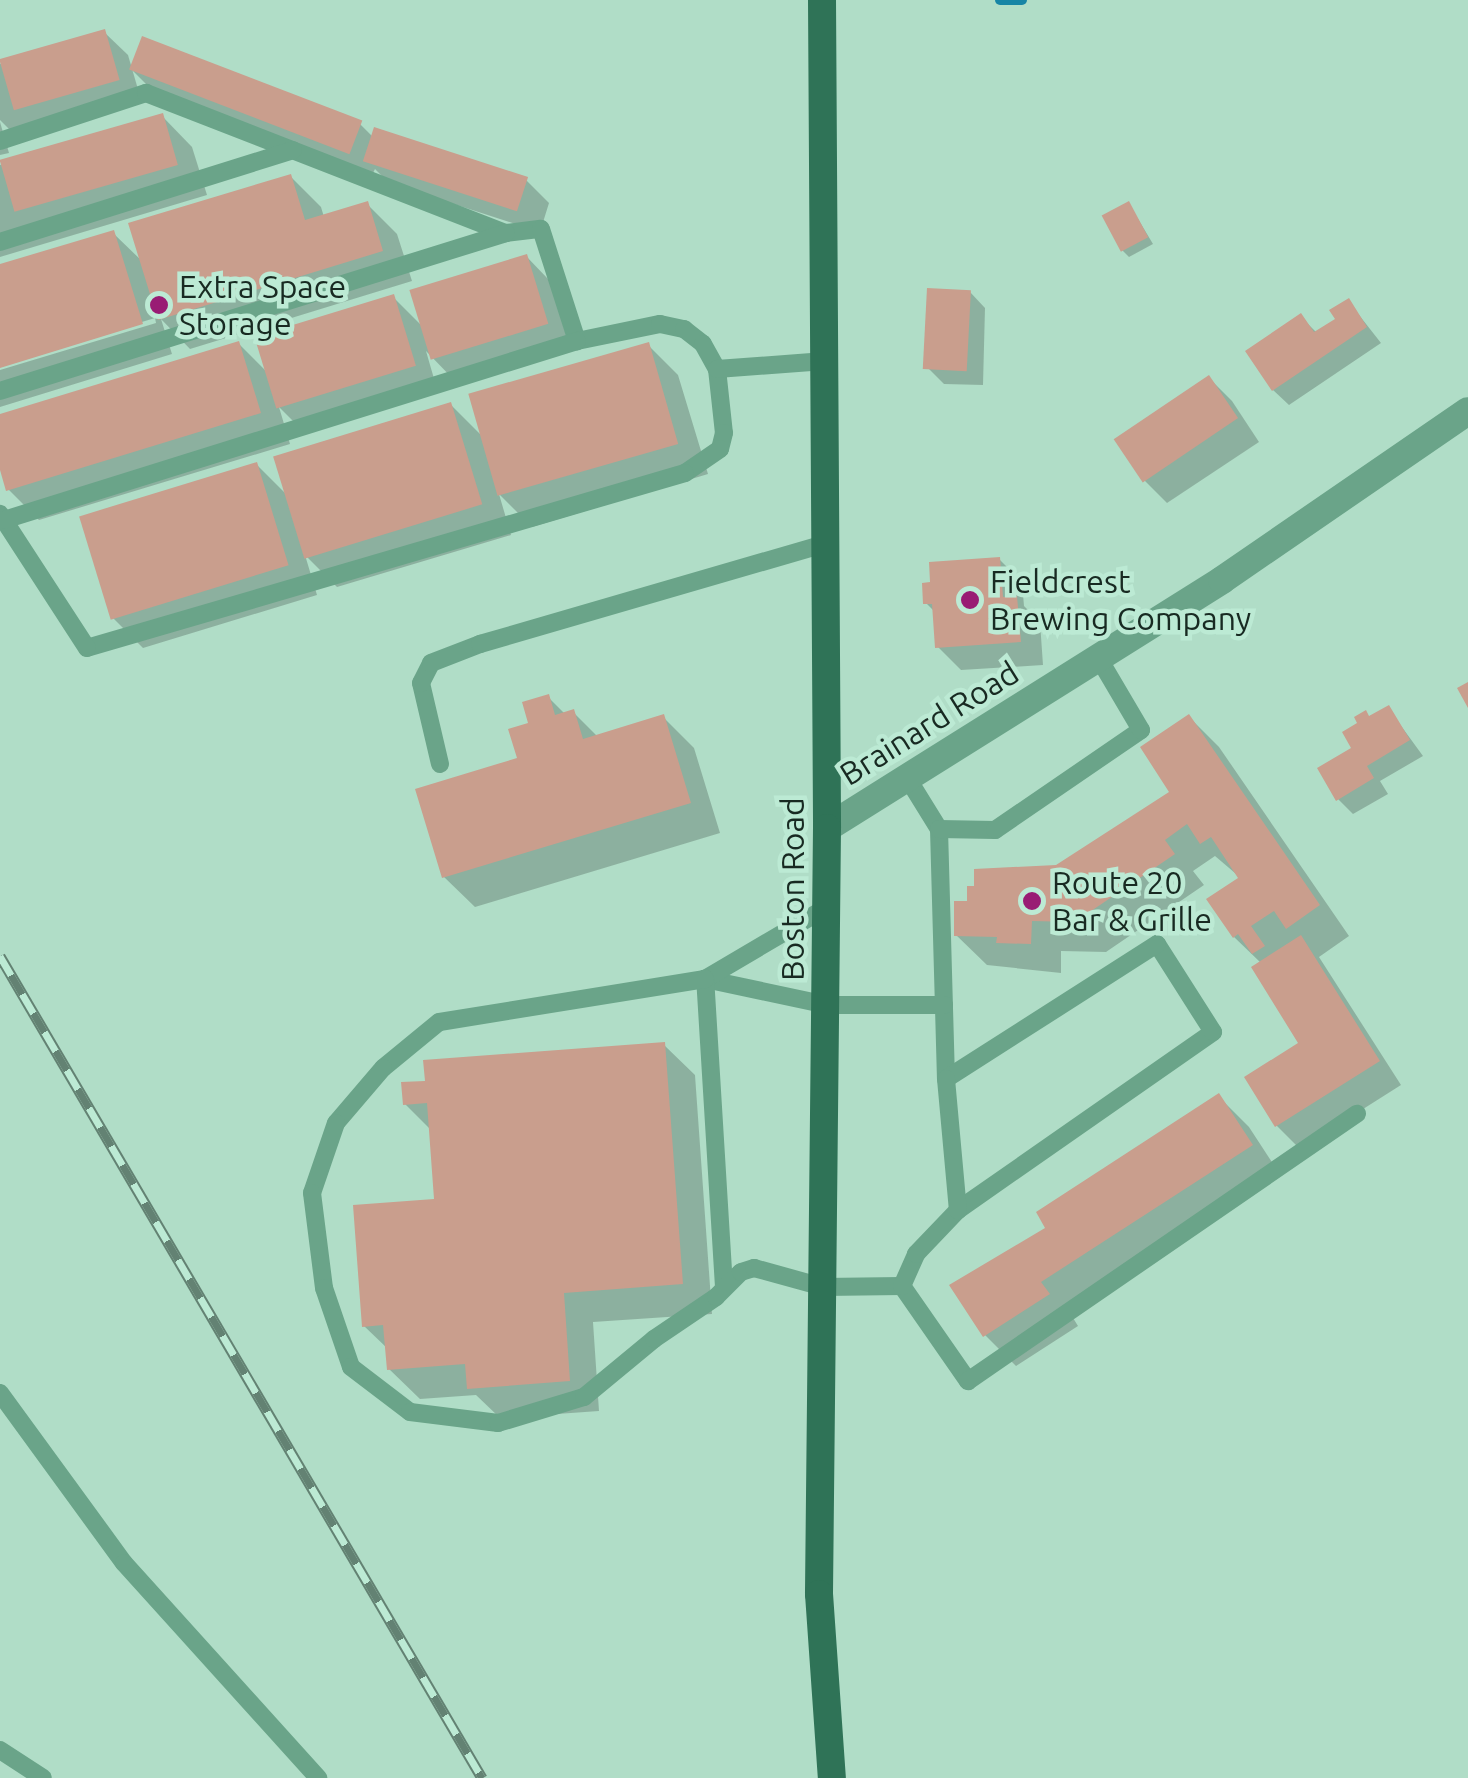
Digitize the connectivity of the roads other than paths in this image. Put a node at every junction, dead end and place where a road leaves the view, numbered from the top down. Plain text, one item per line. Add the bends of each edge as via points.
1 (822, 0) edge
2 (0, 142) edge
3 (293, 150) junction
4 (506, 233) junction
5 (0, 242) edge
6 (577, 341) junction
7 (825, 361) junction
8 (717, 370) junction
9 (0, 391) edge
10 (1468, 411) edge
11 (2, 518) edge
12 (824, 544) junction
13 (1098, 658) junction
14 (440, 764) dead end
15 (908, 779) junction
16 (827, 828) junction
17 (939, 829) junction
18 (827, 907) junction
19 (705, 979) junction
20 (827, 1005) junction
21 (944, 1005) junction
22 (946, 1079) junction
23 (1357, 1114) dead end
24 (958, 1210) junction
25 (823, 1286) junction
26 (902, 1286) junction
27 (724, 1288) junction
28 (0, 1393) edge
29 (0, 1750) edge
30 (43, 1778) edge
31 (318, 1778) edge
32 (832, 1778) edge

1 - 7 main road, Boston Road
2 - 3 lane via 146,92
3 - 4 lane
3 - 5 lane
4 - 6 lane via 541,229
4 - 9 lane
6 - 8 lane via 660,324 684,329 703,344
6 - 11 lane
7 - 8 lane
7 - 12 main road, Boston Road
8 - 11 lane via 720,449 685,473 87,648
10 - 13 street, Brainard Road
12 - 14 lane via 431,663 422,683
12 - 16 main road, Boston Road
13 - 15 street, Brainard Road
13 - 17 lane via 1141,730 995,830
15 - 16 street, Brainard Road
15 - 17 lane
16 - 18 main road, Boston Road
17 - 21 lane
18 - 19 lane
18 - 20 main road, Boston Road
19 - 20 lane
19 - 27 lane
19 - 27 lane via 440,1022 382,1068 336,1122 312,1193 324,1288 350,1367 410,1412 498,1422 584,1397
20 - 21 lane
20 - 25 main road, Boston Road
21 - 22 lane
22 - 24 lane
22 - 24 lane via 1158,944 1213,1032
23 - 26 lane via 968,1381
24 - 26 lane via 916,1254
25 - 26 lane
25 - 27 lane via 754,1268
25 - 32 main road, Boston Road via 819,1594
28 - 31 lane via 124,1563
29 - 30 lane

